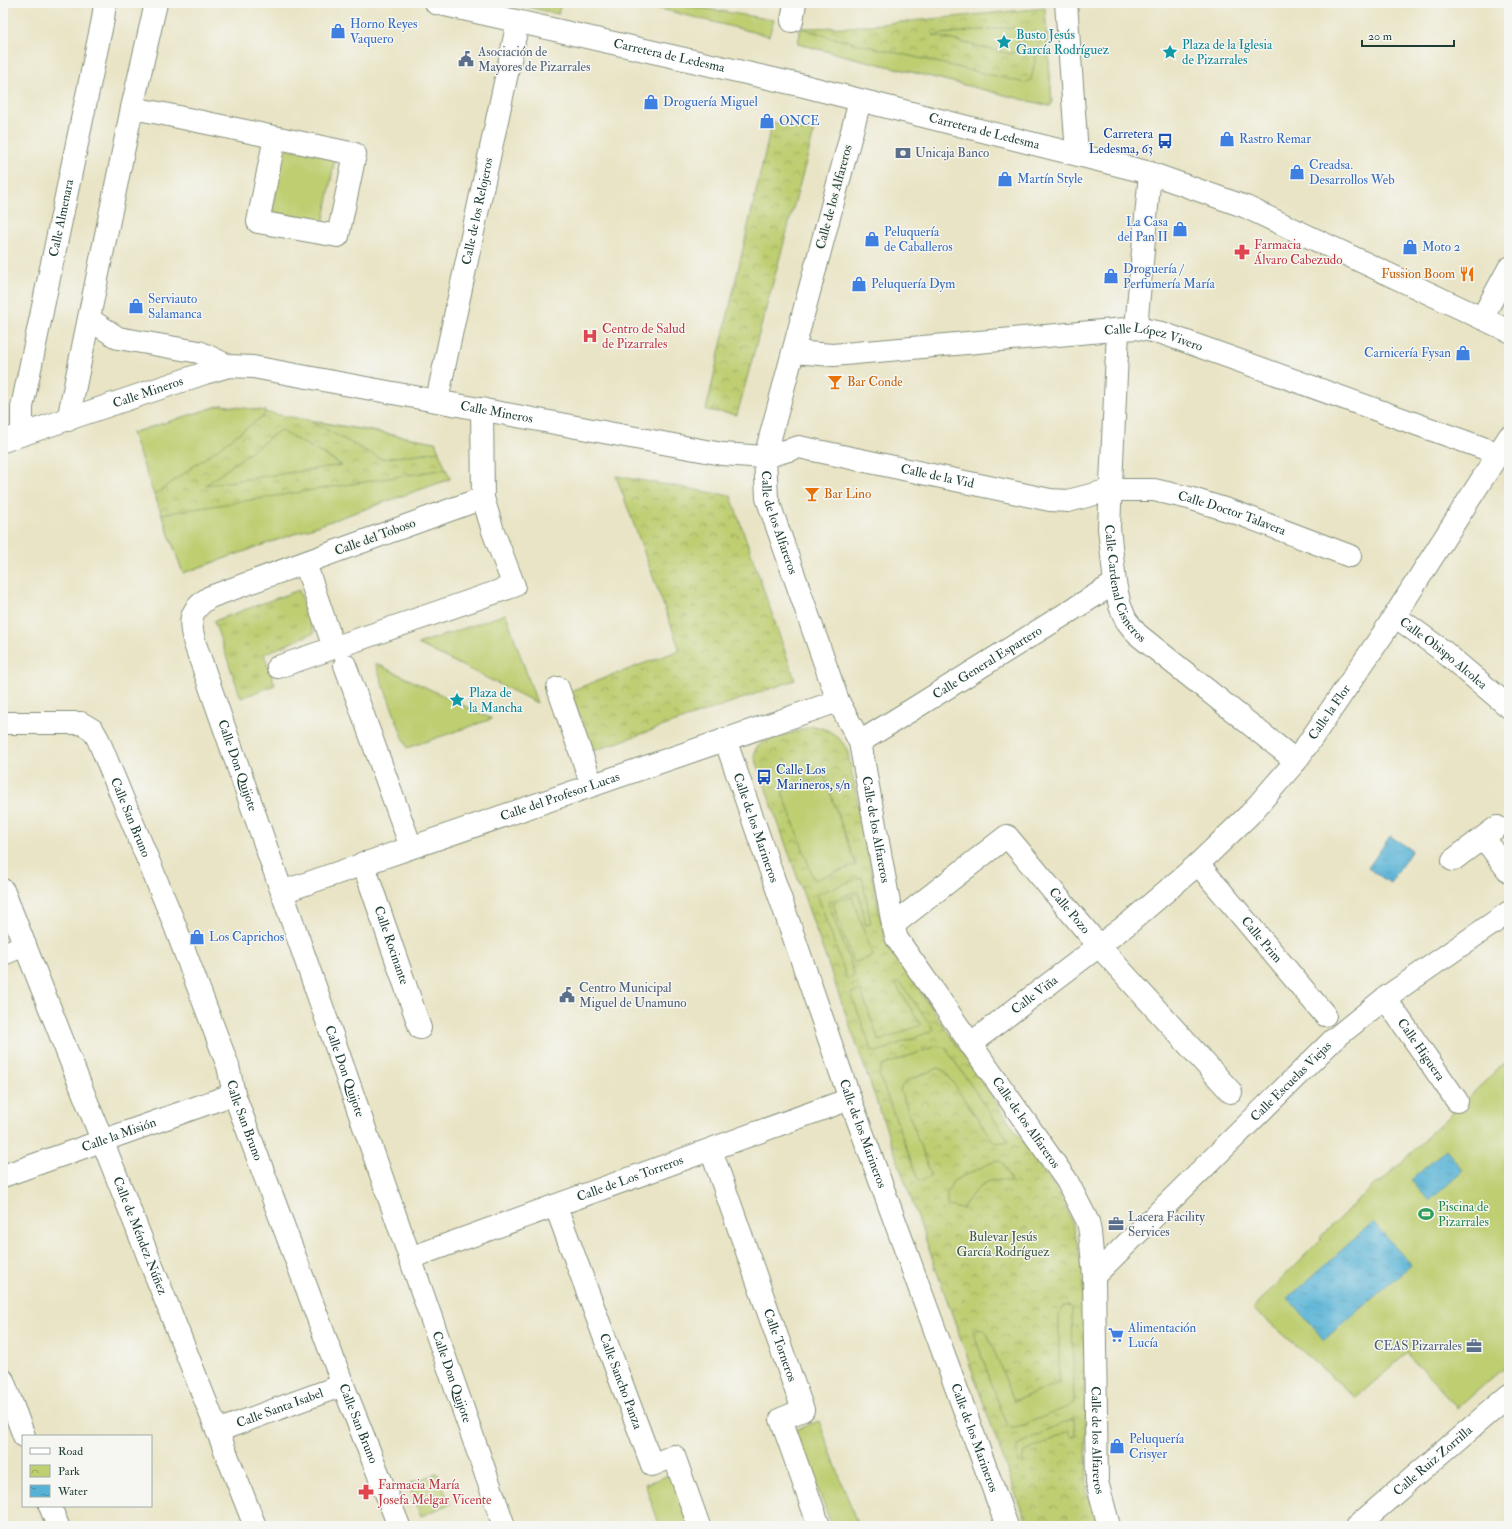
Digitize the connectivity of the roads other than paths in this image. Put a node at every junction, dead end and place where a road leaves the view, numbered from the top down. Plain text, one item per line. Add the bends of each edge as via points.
1 (105, 3) edge
2 (156, 3) edge
3 (436, 3) edge
4 (1066, 3) edge
5 (518, 22) junction
6 (860, 101) junction
7 (132, 108) junction
8 (275, 137) junction
9 (1077, 153) junction
10 (1150, 173) junction
11 (1509, 268) edge
12 (1482, 318) junction
13 (89, 319) junction
14 (1127, 330) junction
15 (1509, 331) edge
16 (793, 352) junction
17 (229, 366) junction
18 (437, 400) junction
19 (482, 409) junction
20 (68, 420) junction
21 (13, 437) edge
22 (1503, 445) edge
23 (765, 457) junction
24 (1110, 490) junction
25 (483, 498) junction
26 (1350, 556) dead end
27 (304, 563) junction
28 (1115, 583) junction
29 (191, 616) joint
30 (1395, 616) junction
31 (340, 656) junction
32 (278, 668) dead end
33 (558, 688) dead end
34 (838, 701) junction
35 (1509, 708) edge
36 (3, 723) edge
37 (725, 739) junction
38 (860, 742) junction
39 (1296, 761) junction
40 (592, 785) junction
41 (411, 847) junction
42 (1453, 860) dead end
43 (363, 863) junction
44 (1198, 864) junction
45 (1509, 872) edge
46 (3, 890) edge
47 (282, 892) junction
48 (1509, 912) edge
49 (892, 925) junction
50 (25, 945) junction
51 (1099, 946) junction
52 (3, 954) edge
53 (1385, 998) junction
54 (1325, 1015) dead end
55 (420, 1028) dead end
56 (970, 1044) junction
57 (1231, 1092) dead end
58 (234, 1094) junction
59 (850, 1099) junction
60 (1457, 1101) dead end
61 (102, 1140) junction
62 (711, 1150) junction
63 (3, 1176) edge
64 (556, 1207) junction
65 (410, 1258) junction
66 (1094, 1276) junction
67 (3, 1380) edge
68 (343, 1385) junction
69 (1509, 1395) edge
70 (217, 1431) junction
71 (24, 1435) edge
72 (50, 1507) edge
73 (58, 1526) edge
74 (255, 1526) edge
75 (399, 1526) edge
76 (504, 1526) edge
77 (699, 1526) edge
78 (819, 1526) edge
79 (1007, 1526) edge
80 (1109, 1526) edge
81 (1357, 1526) edge

1 - 21 main road, Calle Almenara via 22,407
2 - 7 main road
3 - 5 main road, Carretera de Ledesma
4 - 9 main road
5 - 6 main road, Carretera de Ledesma via 797,84
5 - 18 main road, Calle de los Relojeros
6 - 9 main road, Carretera de Ledesma
6 - 16 main road, Calle de los Alfareros
7 - 8 main road
7 - 13 main road
8 - 8 main road via 355,154 338,236 258,222
9 - 10 main road, Carretera de Ledesma
10 - 12 main road, Carretera de Ledesma via 1246,207
10 - 14 main road, Calle Cardenal Cisneros
11 - 12 main road
12 - 15 main road, Carretera de Ledesma
13 - 17 main road, Calle Mineros via 118,338 199,352
13 - 20 main road
14 - 16 main road, Calle López Vivero via 1100,330 833,355
14 - 22 main road, Calle López Vivero via 1162,333
14 - 24 main road, Calle Cardenal Cisneros
16 - 23 main road, Calle de los Alfareros
17 - 18 main road, Calle Mineros via 253,367
17 - 20 main road, Calle Mineros
18 - 19 main road, Calle Mineros
19 - 23 main road, Calle Mineros via 722,454
19 - 25 main road
20 - 21 main road, Calle Mineros
22 - 30 main road, Calle la Flor
23 - 24 main road, Calle de la Vid via 799,448 1050,500 1068,501
23 - 34 main road, Calle de los Alfareros via 767,498
24 - 26 main road, Calle Doctor Talavera via 1154,490 1189,498 1237,513
24 - 28 main road, Calle Cardenal Cisneros via 1108,528
25 - 27 main road, Calle del Toboso
25 - 31 main road via 514,586
27 - 29 main road, Calle del Toboso via 210,597 199,604
27 - 31 main road
28 - 38 main road, Calle General Espartero
28 - 39 main road, Calle Cardenal Cisneros via 1126,620 1137,634
29 - 47 main road, Calle Don Quijote via 190,626 195,644
30 - 35 main road, Calle Obispo Alcolea via 1443,651
30 - 39 main road, Calle la Flor
31 - 32 main road
31 - 41 main road
33 - 40 main road
34 - 37 main road, Calle del Profesor Lucas
34 - 38 main road, Calle de los Alfareros
36 - 58 main road, Calle San Bruno via 81,723 93,730 172,918 228,1066
37 - 40 main road, Calle del Profesor Lucas
37 - 59 main road, Calle de los Marineros
38 - 49 main road, Calle de los Alfareros
39 - 44 main road, Calle la Flor via 1250,814
40 - 41 main road, Calle del Profesor Lucas
41 - 43 main road, Calle del Profesor Lucas
42 - 45 main road via 1490,832
43 - 47 main road, Calle del Profesor Lucas
43 - 55 main road, Calle Rocinante
44 - 51 main road, Calle la Flor
44 - 54 main road, Calle Prim
46 - 50 main road, Calle de Méndez Núñez
47 - 65 main road, Calle Don Quijote
48 - 53 main road, Calle Escuelas Viejas
49 - 51 main road, Calle Pozo via 1007,836
49 - 56 main road, Calle de los Alfareros via 897,939
50 - 52 main road
50 - 61 main road, Calle de Méndez Núñez
51 - 56 main road, Calle Viña
51 - 57 main road, Calle Pozo
53 - 60 main road, Calle Higuera
53 - 66 main road, Calle Escuelas Viejas via 1333,1040
56 - 66 main road, Calle de los Alfareros via 1067,1181 1088,1222
58 - 61 main road, Calle la Misión
58 - 68 main road, Calle San Bruno
59 - 62 main road, Calle de Los Torreros
59 - 79 main road, Calle de los Marineros
61 - 63 main road, Calle la Misión
61 - 70 main road, Calle de Méndez Núñez
62 - 64 main road, Calle de Los Torreros
62 - 78 main road, Calle Torneros via 803,1410 781,1418
64 - 65 main road, Calle de Los Torreros
64 - 77 main road, Calle Sancho Panza via 652,1465 674,1456
65 - 76 main road, Calle Don Quijote
66 - 80 main road, Calle de los Alfareros via 1097,1482
67 - 71 main road
68 - 70 main road, Calle Santa Isabel
68 - 75 main road, Calle San Bruno
69 - 81 main road, Calle Ruiz Zorrilla
70 - 74 main road, Calle de Méndez Núñez
72 - 73 main road

